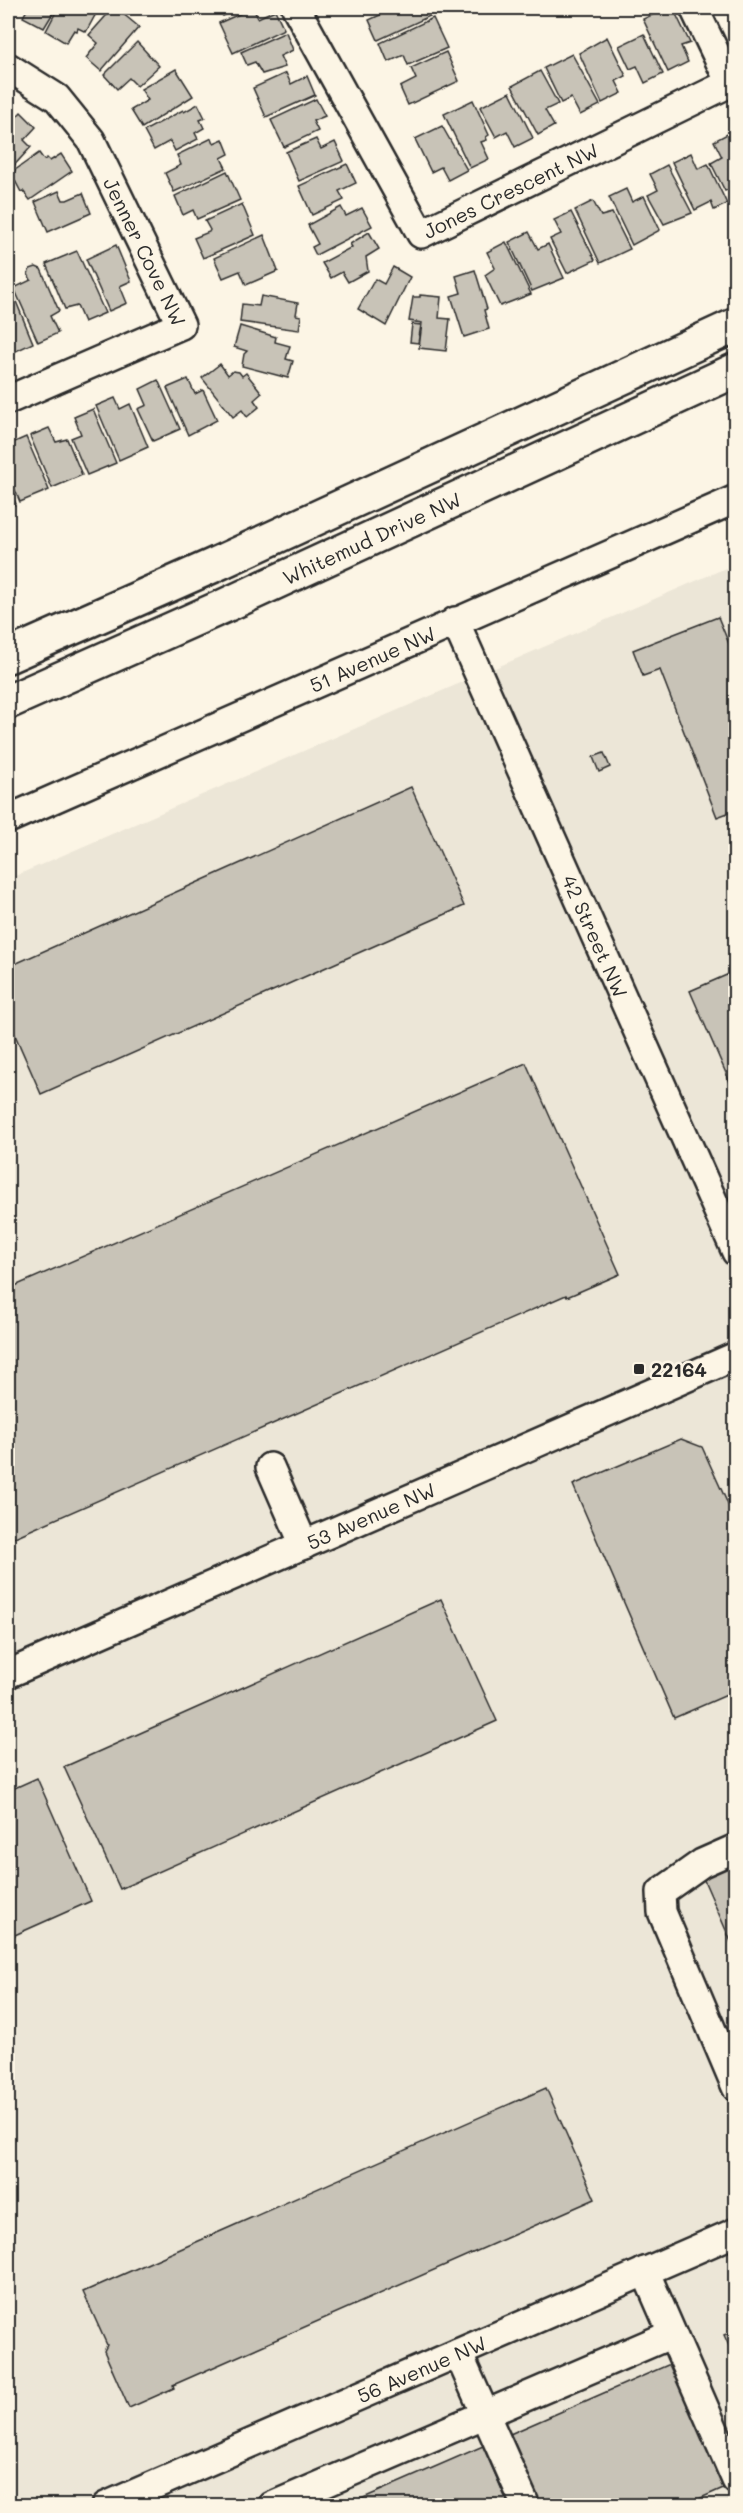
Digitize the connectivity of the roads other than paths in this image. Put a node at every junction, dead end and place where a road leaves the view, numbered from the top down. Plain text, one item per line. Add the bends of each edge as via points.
1 (296, 8) edge
2 (694, 8) edge
3 (8, 67) edge
4 (733, 81) edge
5 (735, 325) edge
6 (735, 370) edge
7 (8, 400) edge
8 (735, 499) edge
9 (455, 621) junction
10 (8, 656) edge
11 (8, 702) edge
12 (8, 819) edge
13 (735, 1252) edge
14 (735, 1356) edge
15 (270, 1467) dead end
16 (304, 1545) junction
17 (8, 1674) edge
18 (735, 1848) edge
19 (735, 2088) edge
20 (735, 2232) edge
21 (645, 2271) junction
22 (672, 2334) junction
23 (458, 2353) junction
24 (485, 2413) junction
25 (735, 2480) edge
26 (156, 2495) edge
27 (106, 2505) edge
28 (272, 2505) edge
29 (526, 2505) edge

1 - 4 street, Jones Crescent NW via 421,234
2 - 4 street
3 - 7 street, Jenner Cove NW via 57,98 91,140 181,325
5 - 10 highway, Whitemud Drive NW
6 - 11 highway, Whitemud Drive NW
8 - 9 street, 51 Avenue NW
9 - 12 street, 51 Avenue NW
9 - 13 street, 42 Street NW
14 - 16 street, 53 Avenue NW
15 - 16 street
16 - 17 street, 53 Avenue NW
18 - 19 street via 702,1863 661,1892 662,1912
20 - 21 street, 56 Avenue NW
21 - 22 street
21 - 23 street, 56 Avenue NW
22 - 24 street
22 - 25 street
23 - 24 street
23 - 26 street, 56 Avenue NW
24 - 28 street
24 - 29 street
26 - 27 street, 56 Avenue NW

